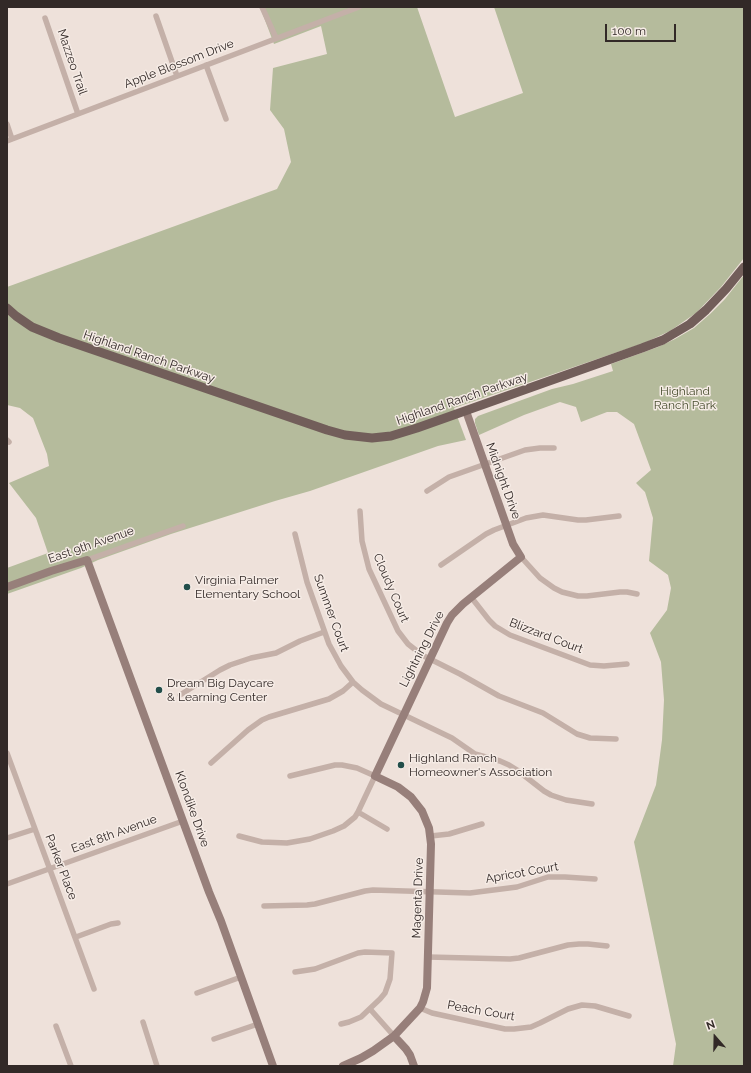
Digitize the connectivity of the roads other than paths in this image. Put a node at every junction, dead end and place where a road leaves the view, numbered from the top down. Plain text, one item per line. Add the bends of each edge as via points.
1 (262, 7) edge
2 (359, 7) edge
3 (156, 16) dead end
4 (45, 18) dead end
5 (276, 38) junction
6 (206, 65) junction
7 (177, 76) junction
8 (78, 114) junction
9 (226, 119) dead end
10 (7, 124) edge
11 (10, 140) edge
12 (744, 267) edge
13 (7, 308) edge
14 (466, 411) junction
15 (554, 448) dead end
16 (484, 464) junction
17 (427, 491) dead end
18 (360, 511) dead end
19 (619, 516) dead end
20 (506, 525) junction
21 (183, 526) dead end
22 (295, 534) dead end
23 (521, 557) junction
24 (88, 560) junction
25 (441, 566) dead end
26 (7, 587) edge
27 (637, 594) dead end
28 (471, 597) junction
29 (324, 632) junction
30 (430, 659) junction
31 (627, 664) dead end
32 (353, 682) junction
33 (180, 695) dead end
34 (403, 716) junction
35 (616, 739) dead end
36 (7, 753) edge
37 (211, 763) dead end
38 (10, 769) edge
39 (290, 776) dead end
40 (375, 776) junction
41 (592, 804) dead end
42 (358, 812) junction
43 (183, 821) junction
44 (482, 824) dead end
45 (35, 829) junction
46 (387, 829) dead end
47 (239, 836) dead end
48 (431, 836) junction
49 (7, 838) edge
50 (50, 868) junction
51 (595, 879) dead end
52 (7, 884) edge
53 (430, 892) junction
54 (264, 906) dead end
55 (118, 923) dead end
56 (76, 937) junction
57 (607, 946) dead end
58 (428, 957) junction
59 (295, 972) dead end
60 (241, 977) junction
61 (94, 989) dead end
62 (197, 993) dead end
63 (420, 1008) junction
64 (370, 1009) junction
65 (629, 1016) dead end
66 (142, 1022) dead end
67 (258, 1024) junction
68 (341, 1024) dead end
69 (56, 1026) dead end
70 (394, 1036) junction
71 (214, 1039) dead end
72 (71, 1066) edge
73 (158, 1066) edge
74 (273, 1066) edge
75 (342, 1066) edge
76 (414, 1066) edge

1 - 5 street
2 - 5 street, Apple Blossom Drive
3 - 7 street
4 - 8 street, Mazzeo Trail
5 - 6 street, Apple Blossom Drive
6 - 7 street, Apple Blossom Drive
6 - 9 street
7 - 8 street, Apple Blossom Drive
8 - 11 street, Apple Blossom Drive
10 - 11 street
12 - 14 main road, Highland Ranch Parkway via 702,314 663,340
13 - 14 main road, Highland Ranch Parkway via 23,321 49,335 345,435 372,438 391,436
14 - 16 main road, Midnight Drive
15 - 16 street via 533,448
16 - 17 street via 449,477
16 - 20 main road, Midnight Drive
18 - 30 street, Cloudy Court via 362,541 374,583 403,639 415,651
19 - 20 street via 578,520 535,516
20 - 23 main road, Midnight Drive
20 - 25 street via 486,534
21 - 24 street, East 9th Avenue
22 - 29 street, Summer Court via 307,582
23 - 27 street via 540,578 562,592 587,596 620,592
23 - 28 main road, Lightning Drive
24 - 26 main road, East 9th Avenue
24 - 43 main road, Klondike Drive
28 - 30 main road, Lightning Drive via 449,619
28 - 31 street, Blizzard Court via 489,620 510,635 590,665
29 - 32 street, Summer Court via 335,656
29 - 33 street via 276,654 230,665
30 - 34 main road, Lightning Drive
30 - 35 street, Cloudy Court via 499,696 543,713 577,734 590,738
32 - 34 street, Summer Court via 381,704
32 - 37 street via 329,699 262,720
34 - 40 main road, Lightning Drive
34 - 41 street, Summer Court via 452,738 475,754 509,765 550,795
36 - 38 street, Parker Place
38 - 45 street, Parker Place
39 - 40 street via 342,765
40 - 42 street
40 - 48 main road, Magenta Drive via 398,787 417,803
42 - 46 street
42 - 47 street via 344,826 310,839 275,843
43 - 50 street, East 8th Avenue
43 - 60 main road, Klondike Drive
44 - 48 street via 450,834
45 - 49 street
45 - 50 street, Parker Place
48 - 53 main road, Magenta Drive
50 - 52 street, East 8th Avenue
50 - 56 street, Parker Place
51 - 53 street, Apricot Court via 557,876 518,887 470,893
53 - 54 street, Apricot Court via 373,890 307,905
53 - 58 main road, Magenta Drive
55 - 56 street
56 - 61 street, Parker Place
57 - 58 street via 568,945 510,959
58 - 63 main road, Magenta Drive via 427,988
59 - 64 street via 358,953 392,953 388,987
60 - 62 street
60 - 67 main road, Klondike Drive
63 - 65 street, Peach Court via 505,1029 531,1027 582,1005
63 - 70 main road, Magenta Drive
64 - 68 street via 361,1017
64 - 70 street
66 - 73 street
67 - 71 street
67 - 74 main road, Klondike Drive
69 - 72 street
70 - 75 main road, Magenta Drive via 361,1058
70 - 76 main road via 406,1049

